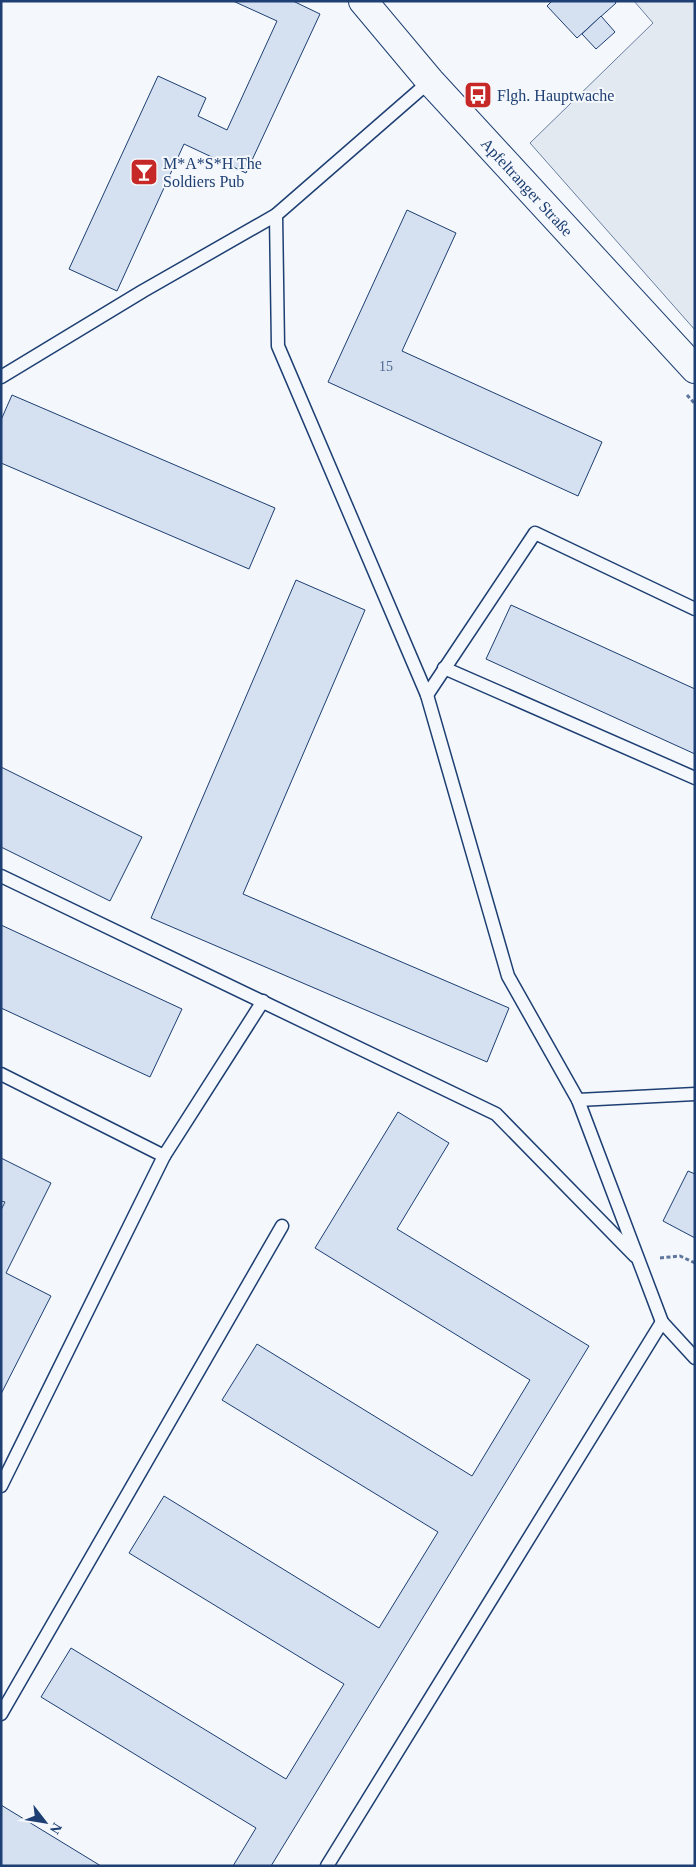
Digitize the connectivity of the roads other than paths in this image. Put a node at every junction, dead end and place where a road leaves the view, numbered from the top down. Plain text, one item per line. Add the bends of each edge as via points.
1 (363, 1) edge
2 (430, 81) junction
3 (276, 215) junction
4 (695, 369) edge
5 (1, 377) edge
6 (695, 609) edge
7 (444, 668) junction
8 (427, 694) junction
9 (695, 778) edge
10 (1, 876) edge
11 (262, 1002) junction
12 (1, 1074) edge
13 (695, 1094) edge
14 (578, 1100) junction
15 (164, 1156) junction
16 (282, 1226) dead end
17 (638, 1259) junction
18 (662, 1322) junction
19 (695, 1358) edge
20 (1, 1486) edge
21 (1, 1714) edge
22 (327, 1866) edge

1 - 2 street, Apfeltranger Straße
2 - 3 lane
2 - 4 street, Apfeltranger Straße
3 - 5 lane
3 - 8 lane via 278,346
6 - 7 lane via 535,533
7 - 8 lane
7 - 9 lane
8 - 14 lane via 508,976
10 - 11 lane
11 - 15 lane
11 - 17 lane via 496,1114
12 - 15 lane
13 - 14 lane
14 - 17 lane
15 - 20 lane
16 - 21 lane
17 - 18 lane
18 - 19 lane
18 - 22 lane

